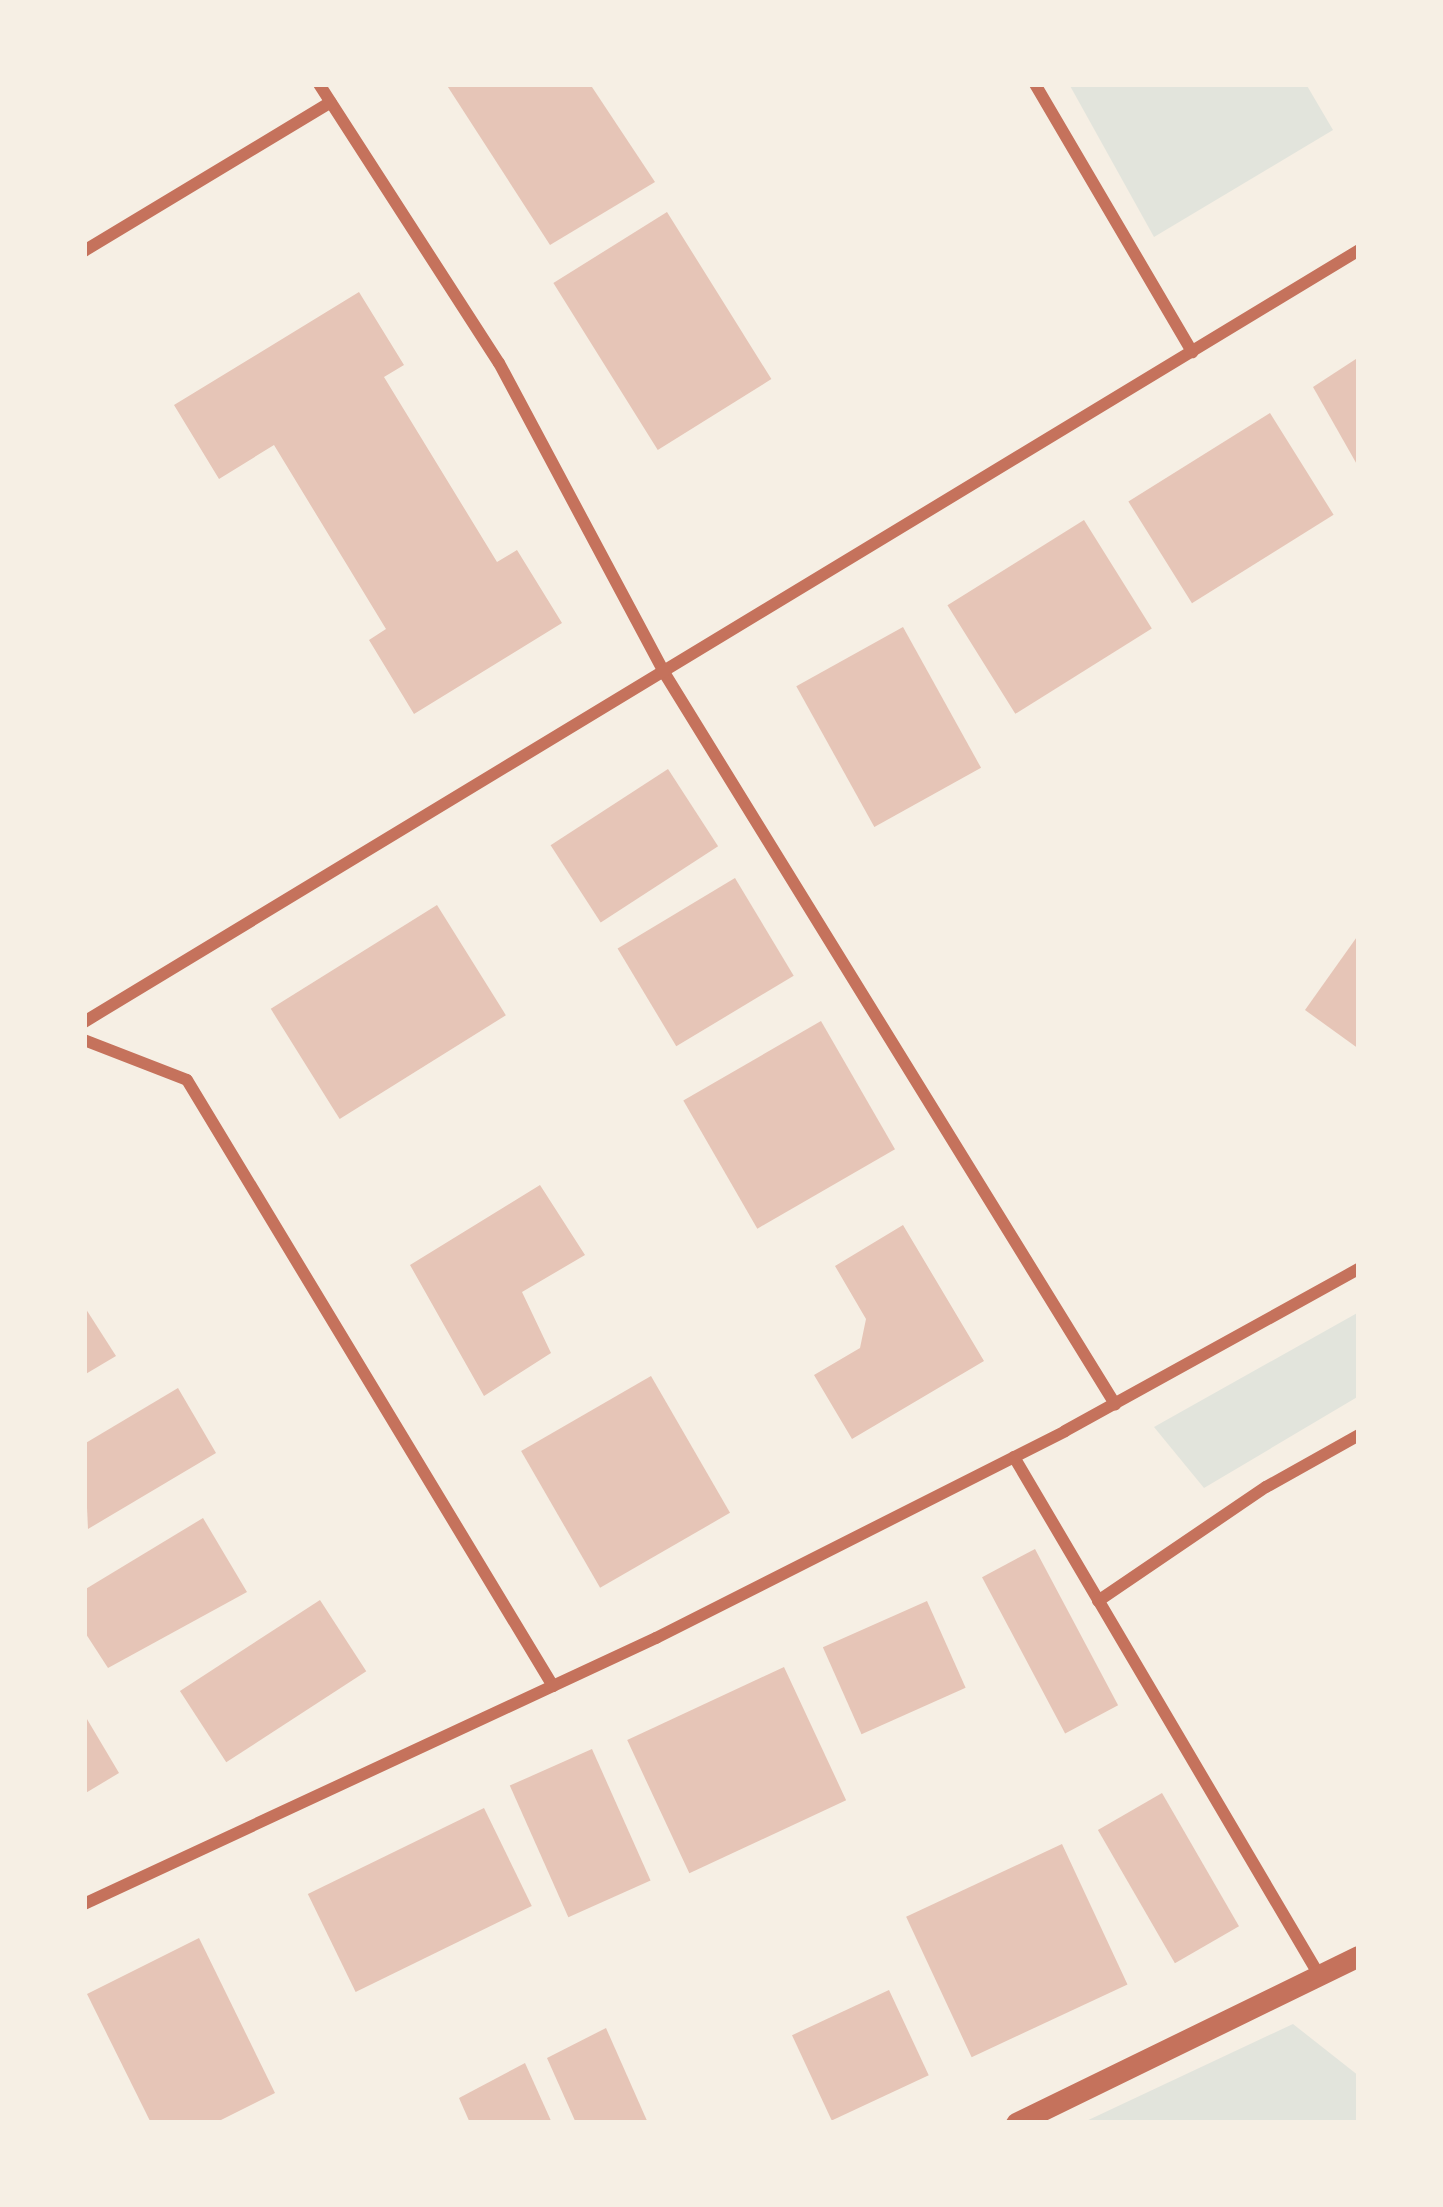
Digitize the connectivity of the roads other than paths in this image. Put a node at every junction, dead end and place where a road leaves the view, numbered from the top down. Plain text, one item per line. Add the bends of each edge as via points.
1 (320, 84) edge
2 (1035, 84) edge
3 (331, 102) junction
4 (84, 250) edge
5 (1359, 250) edge
6 (1192, 352) junction
7 (665, 674) junction
8 (84, 1022) edge
9 (84, 1040) edge
10 (1359, 1270) edge
11 (1115, 1404) junction
12 (1359, 1435) edge
13 (1014, 1457) junction
14 (1099, 1601) junction
15 (554, 1686) junction
16 (84, 1904) edge
17 (1359, 1956) edge
18 (1319, 1975) junction
19 (1016, 2123) edge

1 - 3 street
2 - 6 street
3 - 4 street
3 - 7 street via 499,363
5 - 6 street
6 - 7 street
7 - 8 street
7 - 11 street
9 - 15 street via 188,1080
10 - 11 street
11 - 13 street
12 - 14 street via 1265,1487
13 - 14 street
13 - 15 street
14 - 18 street
15 - 16 street
17 - 18 street
18 - 19 street

